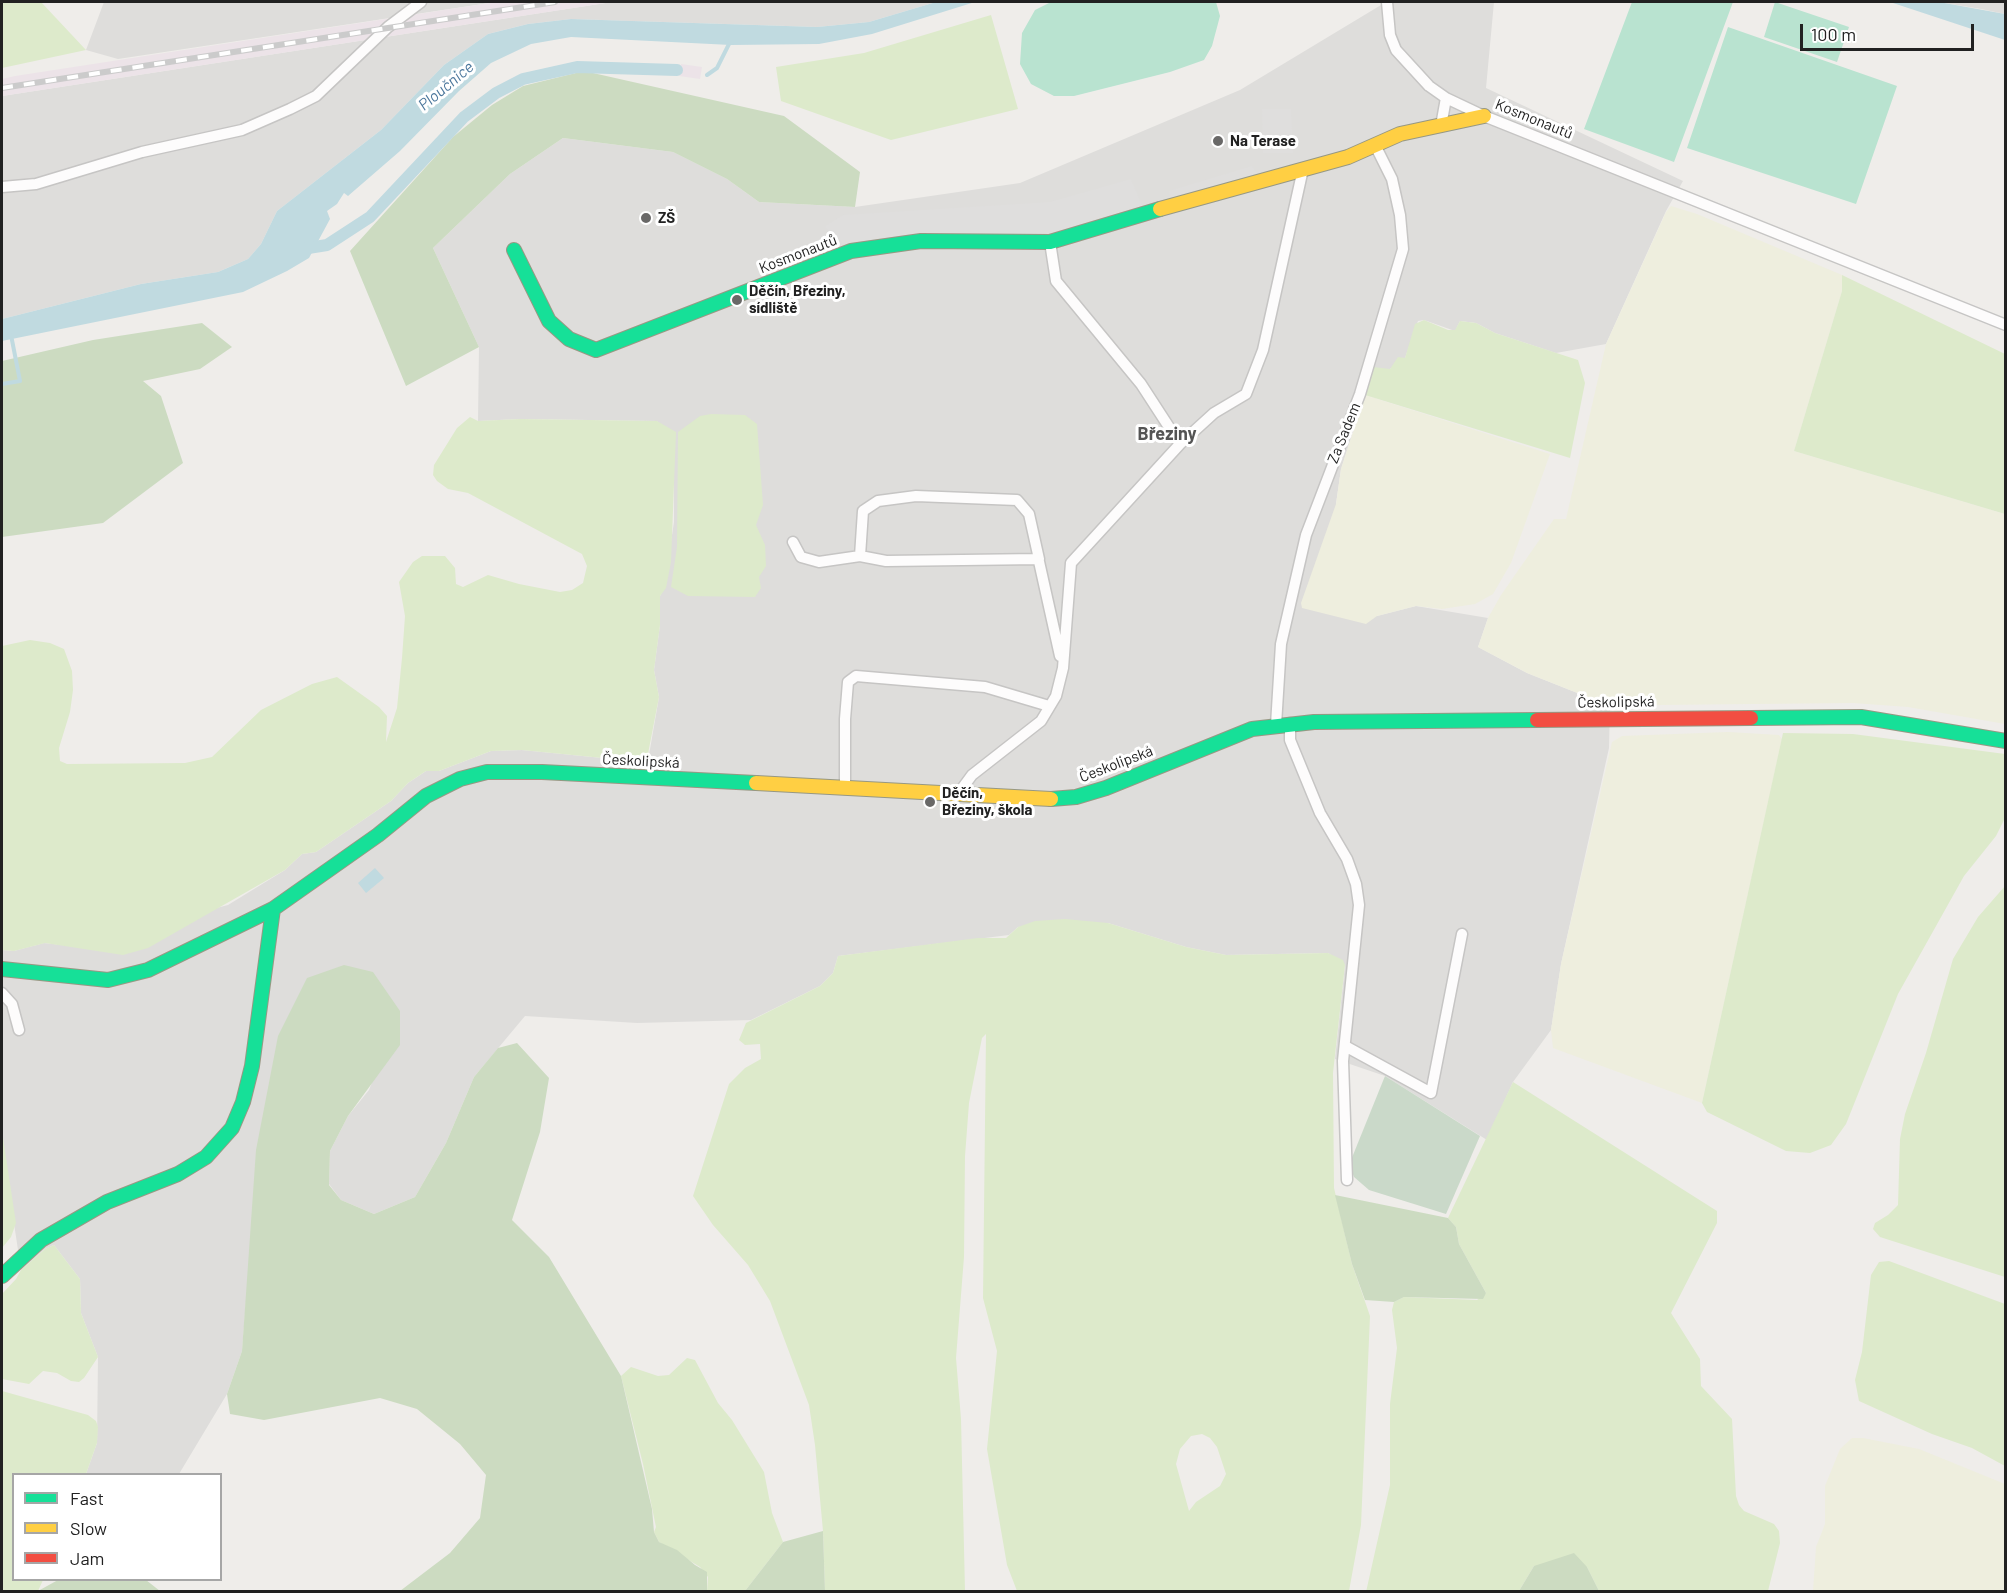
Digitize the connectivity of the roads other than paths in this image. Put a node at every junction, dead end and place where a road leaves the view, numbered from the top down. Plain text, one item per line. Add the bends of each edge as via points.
1 (421, 2) edge
2 (1387, 2) edge
3 (1446, 98) junction
4 (1484, 116) junction
5 (1441, 126) junction
6 (1375, 145) junction
7 (1303, 169) junction
8 (2, 187) edge
9 (1050, 242) junction
10 (514, 250) dead end
11 (2006, 325) edge
12 (1180, 444) junction
13 (793, 542) dead end
14 (860, 556) junction
15 (1038, 557) junction
16 (1063, 668) junction
17 (1049, 706) junction
18 (1283, 724) junction
19 (2006, 741) edge
20 (845, 789) junction
21 (958, 794) junction
22 (273, 909) junction
23 (1462, 934) dead end
24 (2, 969) edge
25 (2, 993) edge
26 (18, 1030) dead end
27 (1345, 1046) junction
28 (1347, 1180) dead end
29 (2, 1276) edge

1 - 8 street via 388,27 316,96 290,109 242,130 142,152 36,184
2 - 3 street via 1390,35 1396,51
3 - 4 street
3 - 5 street
4 - 5 main road, Kosmonautů
4 - 11 street, Kosmonautů
5 - 6 main road, Kosmonautů via 1400,134
6 - 7 main road, Kosmonautů
6 - 18 street, Za Sadem via 1392,179 1403,249 1360,394 1306,535 1281,644
7 - 9 main road, Kosmonautů
7 - 12 street via 1263,350 1246,394 1214,413
9 - 10 main road, Kosmonautů via 921,241 851,251 596,350 568,339 549,321
9 - 12 street via 1056,281 1141,384
12 - 16 street via 1071,563
13 - 14 street via 801,557 819,562
14 - 15 street via 886,561
14 - 15 street via 863,511 878,501 916,496 1017,500 1029,514
15 - 16 street
16 - 17 street via 1056,696
17 - 20 street via 985,687 855,676 848,682
17 - 21 street via 1041,721 972,775
18 - 19 main road, Českolipská via 1861,717
18 - 21 main road, Českolipská via 1225,738 1076,797
18 - 27 street, Za Sadem via 1320,813 1347,859 1356,884 1359,920
20 - 21 main road, Českolipská
20 - 22 main road, Českolipská via 487,772 460,779 426,796
22 - 24 main road, Českolipská via 148,970 108,980
22 - 29 main road via 252,1066 232,1128 206,1157 178,1174 106,1202 41,1240
23 - 27 street via 1431,1093
25 - 26 street via 12,1004
27 - 28 street, Za Sadem

